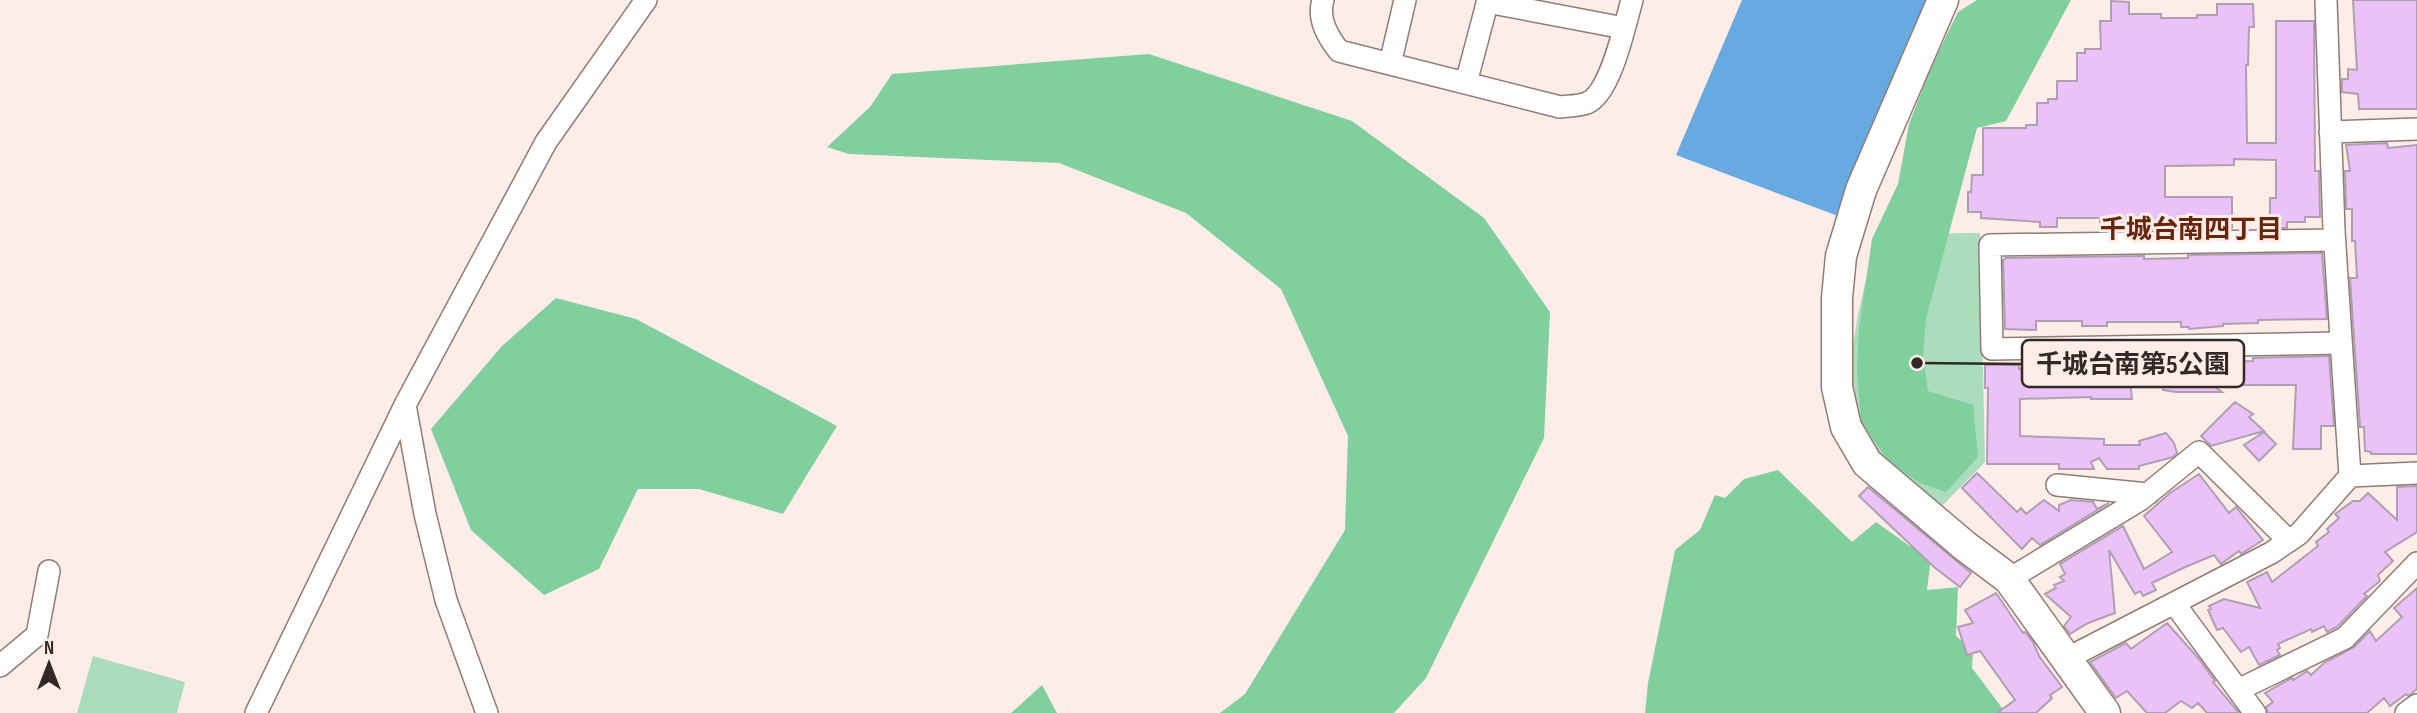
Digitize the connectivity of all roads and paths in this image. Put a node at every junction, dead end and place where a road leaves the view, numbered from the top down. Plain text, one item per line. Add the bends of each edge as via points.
1 (646, 0) edge
2 (1323, 0) edge
3 (1405, 0) edge
4 (1632, 0) edge
5 (1943, 0) edge
6 (2326, 0) edge
7 (1488, 1) edge
8 (1624, 28) junction
9 (1390, 64) junction
10 (1466, 83) junction
11 (2417, 129) edge
12 (2330, 132) junction
13 (2334, 240) junction
14 (2341, 343) junction
15 (405, 405) junction
16 (2417, 473) edge
17 (2350, 476) junction
18 (2057, 485) dead end
19 (2148, 494) junction
20 (2289, 541) junction
21 (49, 571) dead end
22 (2414, 572) edge
23 (2009, 579) junction
24 (2174, 603) junction
25 (2066, 659) junction
26 (0, 666) edge
27 (2238, 690) junction
28 (2417, 705) edge
29 (256, 713) edge
30 (487, 713) edge
31 (2105, 713) edge
32 (2255, 713) edge
33 (2406, 713) edge

1 - 15 street via 547,142
2 - 9 street via 1326,34 1339,51
3 - 9 street
4 - 8 street
5 - 23 street via 1861,190 1841,256 1837,387 1846,427 1867,463
6 - 12 street
7 - 8 street
7 - 10 street
8 - 10 street via 1602,89 1588,103 1560,107
9 - 10 street
11 - 12 street
12 - 13 street
13 - 14 street
13 - 14 street via 1990,245 1992,348
14 - 17 street
15 - 29 street
15 - 30 street via 446,600
16 - 17 street
17 - 20 street
18 - 19 street
19 - 20 street via 2199,452
19 - 23 street
20 - 24 street
21 - 26 street via 37,635
22 - 27 street via 2344,638
23 - 25 street
24 - 25 street
24 - 27 street
25 - 31 street
27 - 32 street
28 - 33 street

